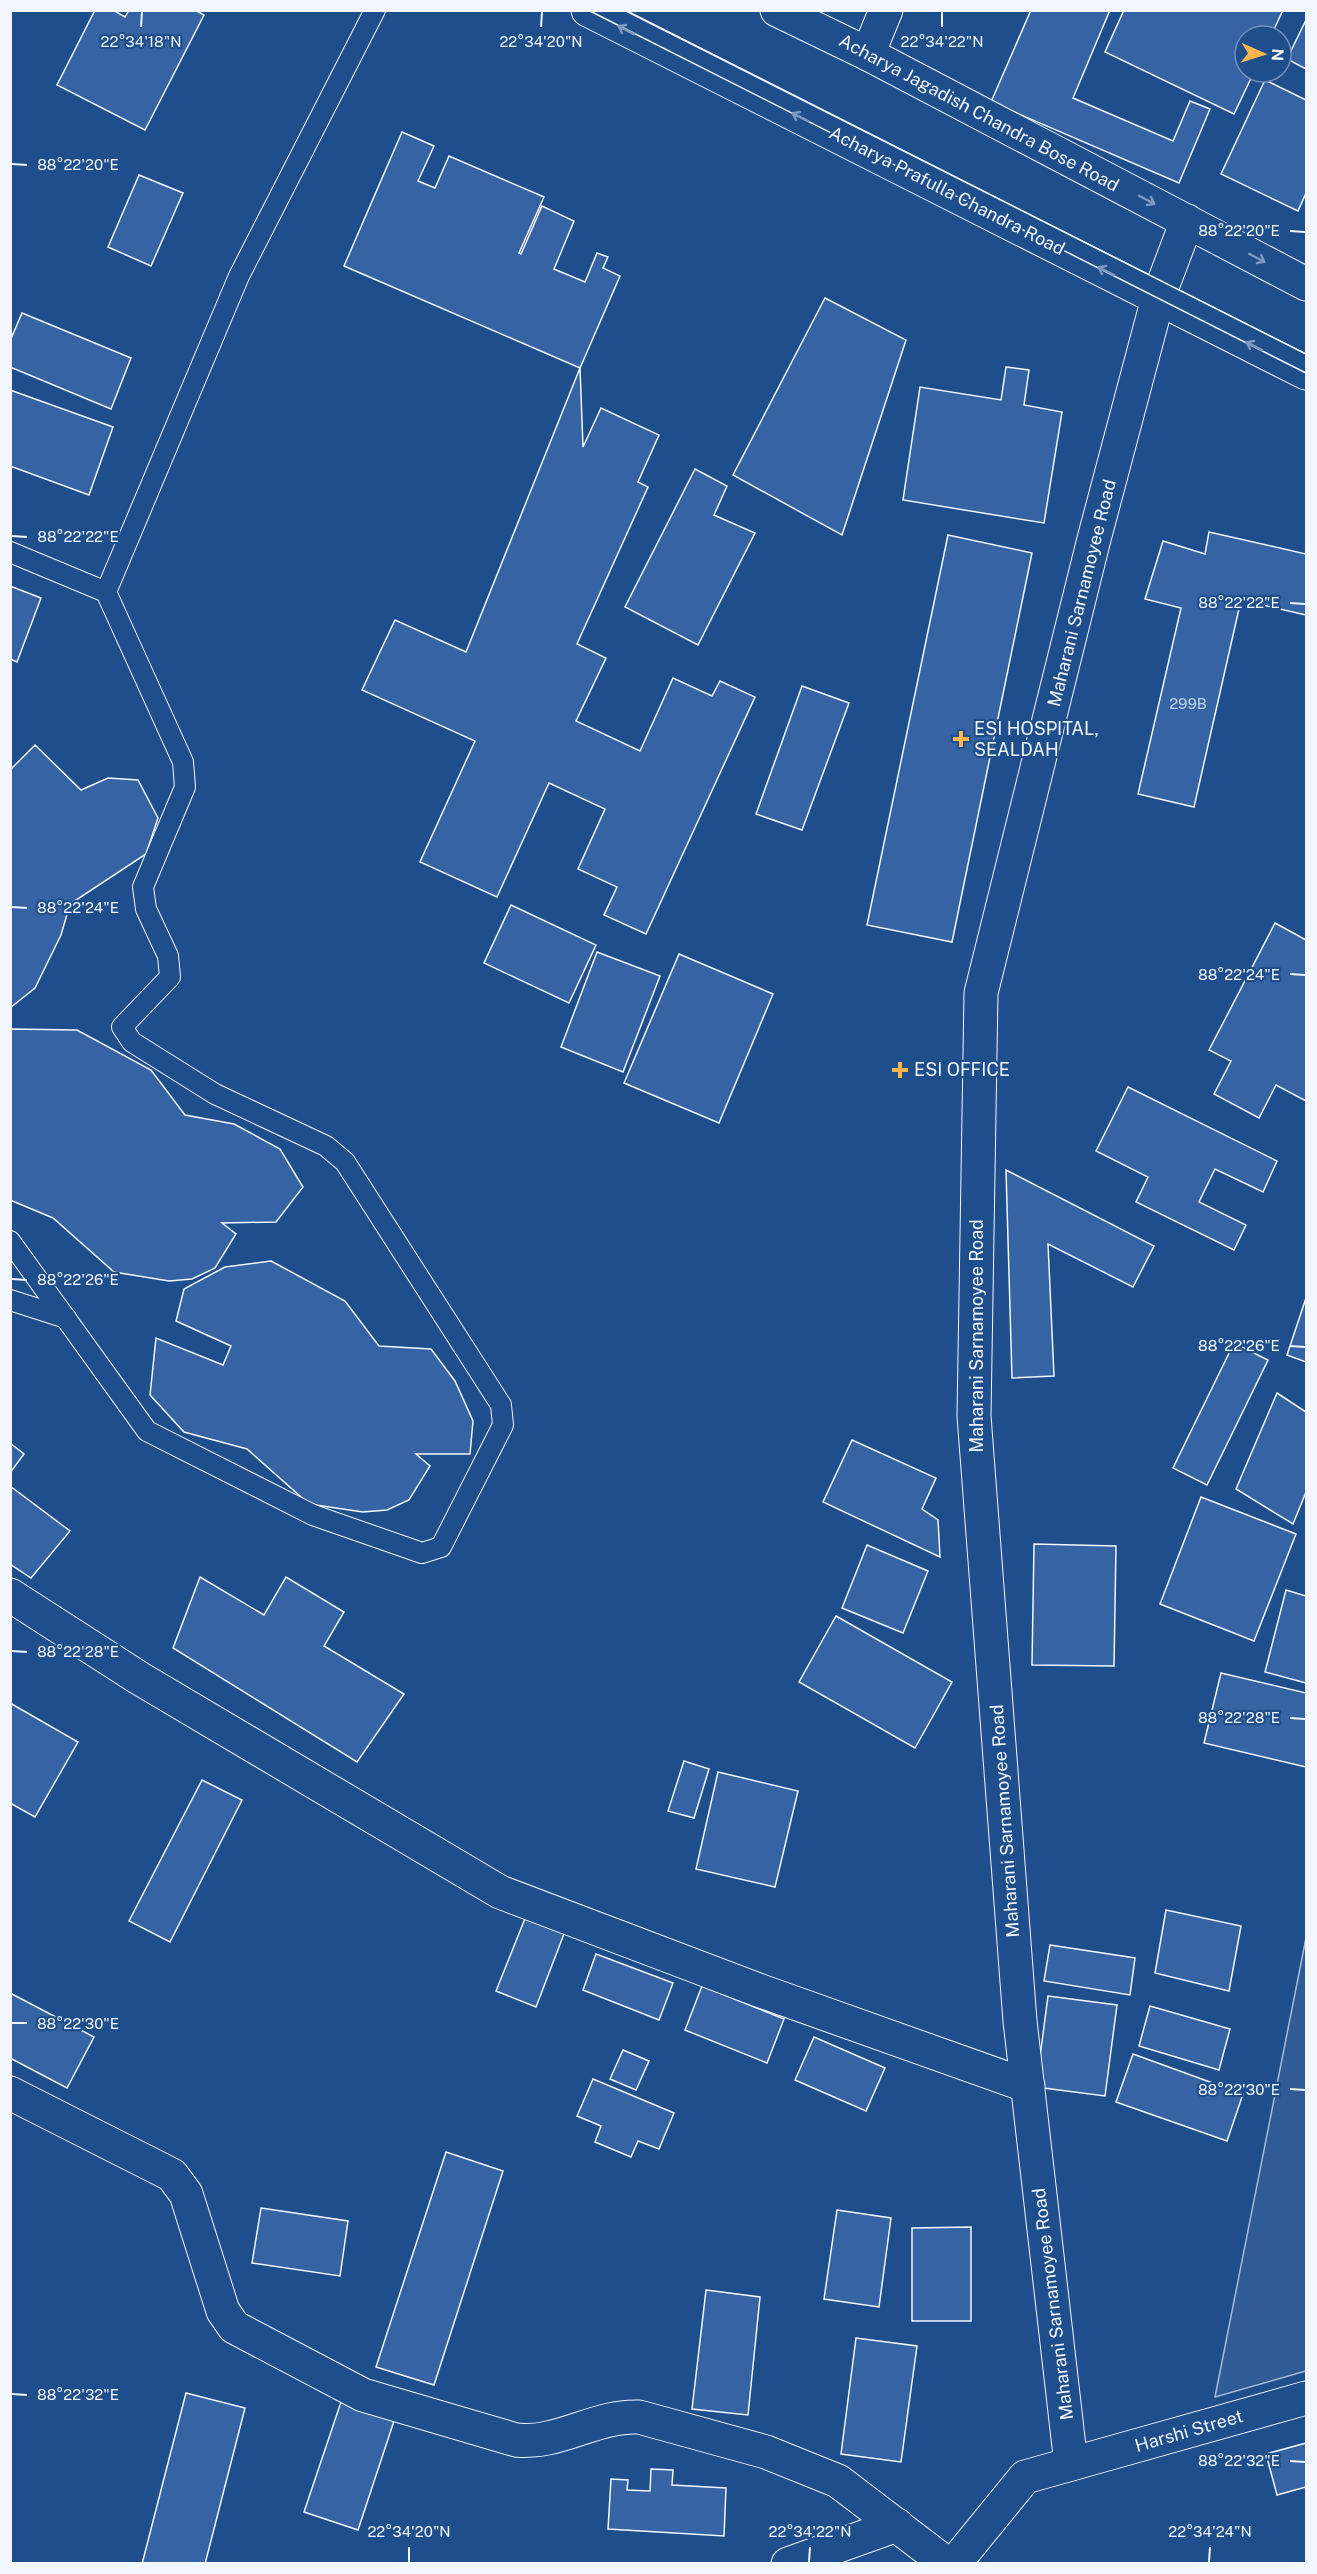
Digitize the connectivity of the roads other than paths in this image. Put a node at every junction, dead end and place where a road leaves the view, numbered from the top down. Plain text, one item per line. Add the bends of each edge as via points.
1 (375, 10) edge
2 (588, 10) edge
3 (777, 10) edge
4 (886, 10) edge
5 (868, 54) junction
6 (1187, 222) junction
7 (1306, 284) edge
8 (1158, 298) junction
9 (1306, 373) edge
10 (10, 552) edge
11 (106, 592) junction
12 (10, 1240) edge
13 (10, 1300) edge
14 (66, 1318) junction
15 (10, 1595) edge
16 (1028, 2086) junction
17 (10, 2092) edge
18 (1306, 2398) edge
19 (1071, 2464) junction
20 (897, 2524) junction
21 (789, 2564) edge
22 (947, 2564) edge
23 (954, 2564) edge

1 - 11 lane via 239,276
8 -> 2 street, Acharya Prafulla Chandra Road
3 - 5 street, Acharya Jagadish Chandra Bose Road
4 - 5 street
5 -> 6 street, Acharya Jagadish Chandra Bose Road
6 -> 7 street, Acharya Jagadish Chandra Bose Road
6 - 8 street, Maharani Sarnamoyee Road
9 -> 8 street, Acharya Prafulla Chandra Road
8 - 16 street, Maharani Sarnamoyee Road via 981,993 974,1416
10 - 11 lane
11 - 14 lane via 183,762 185,786 143,887 146,909 168,956 170,977 122,1027 132,1042 215,1095 326,1146 345,1161 501,1404 503,1425 441,1546 422,1553 314,1515 147,1431
12 - 14 lane
13 - 14 lane
15 - 16 street via 139,1678 500,1892
16 - 19 street, Maharani Sarnamoyee Road
17 - 20 street via 172,2175 186,2194 223,2311 234,2326 363,2395 533,2442 618,2416 639,2417 766,2452 838,2481
18 - 19 street, Harshi Street
19 - 23 street, Harshi Street via 1025,2477
20 - 21 street
20 - 22 street

